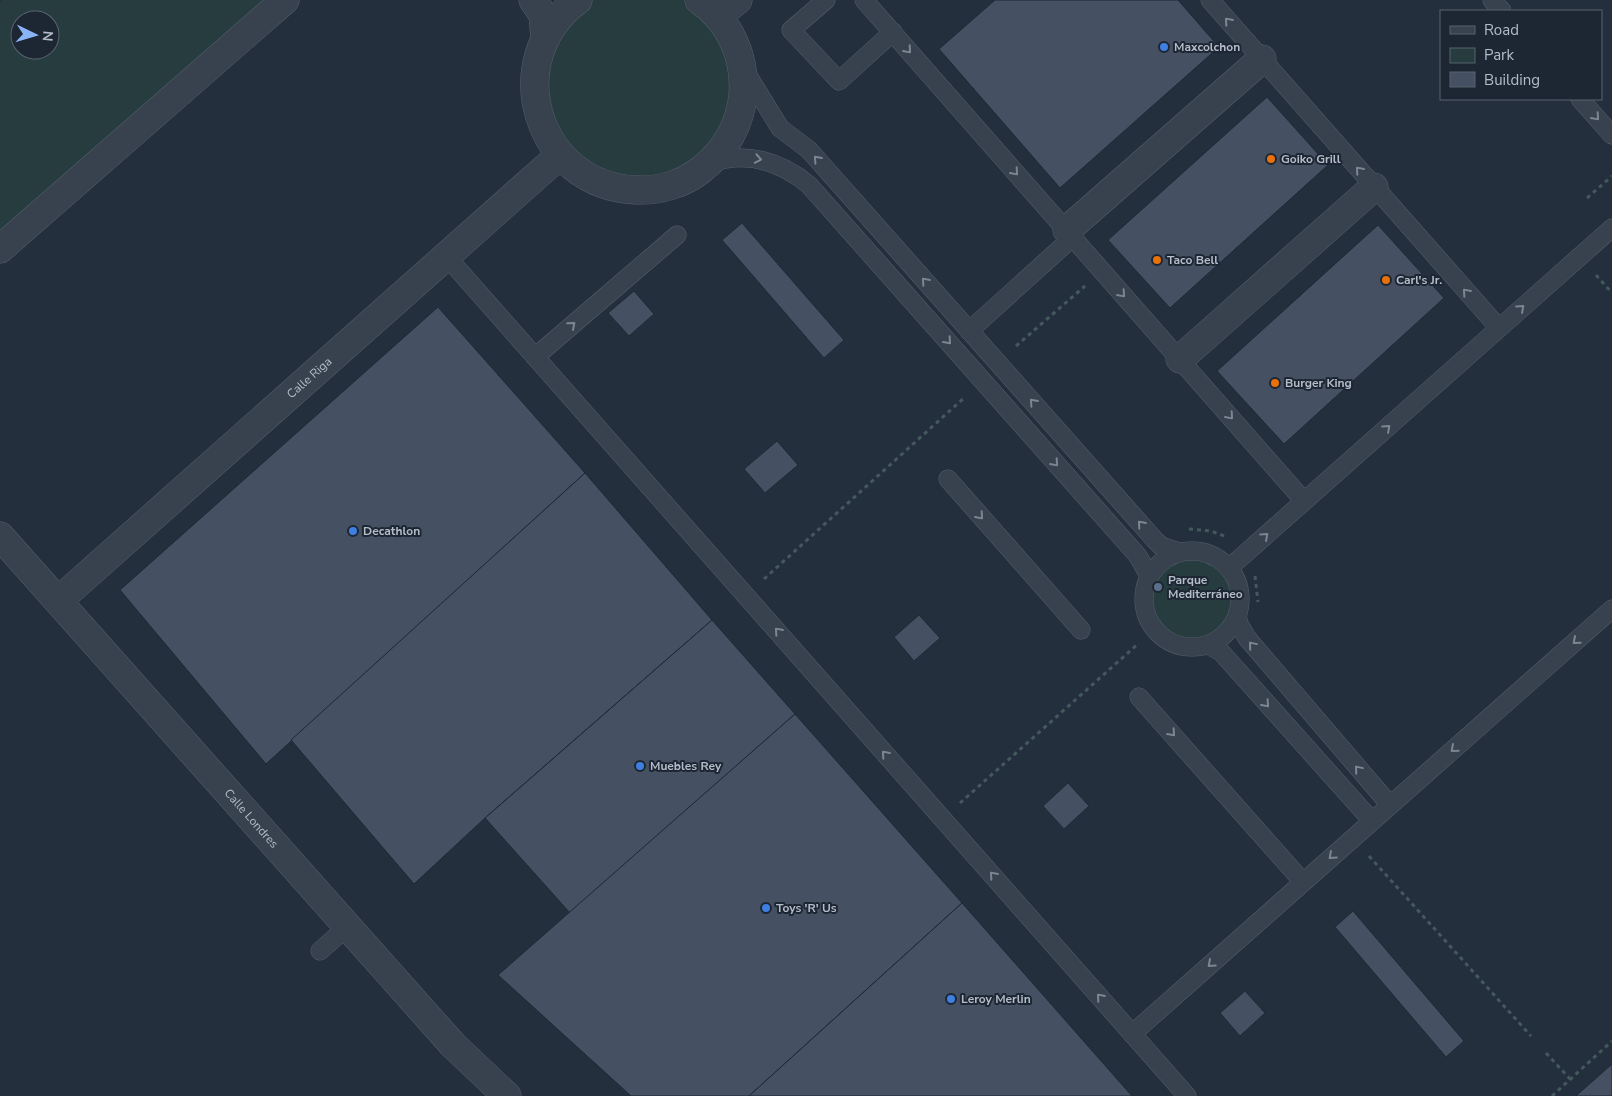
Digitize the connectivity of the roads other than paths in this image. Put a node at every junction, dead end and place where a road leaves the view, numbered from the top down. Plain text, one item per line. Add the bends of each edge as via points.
1 (285, 0) edge
2 (533, 0) edge
3 (578, 0) edge
4 (826, 0) edge
5 (864, 0) edge
6 (1210, 0) edge
7 (1492, 0) edge
8 (719, 5) edge
9 (1501, 10) edge
10 (892, 32) junction
11 (545, 39) junction
12 (1262, 59) junction
13 (742, 66) junction
14 (1581, 100) edge
15 (1612, 135) edge
16 (560, 155) junction
17 (710, 163) junction
18 (1374, 187) junction
19 (1612, 228) edge
20 (1070, 234) junction
21 (677, 235) dead end
22 (0, 249) edge
23 (447, 257) junction
24 (1499, 328) junction
25 (969, 331) junction
26 (535, 357) junction
27 (1180, 359) junction
28 (948, 480) dead end
29 (1304, 501) junction
30 (0, 536) edge
31 (1178, 552) junction
32 (1229, 568) junction
33 (1149, 576) junction
34 (58, 601) junction
35 (1612, 609) edge
36 (1237, 615) junction
37 (1081, 630) dead end
38 (1208, 645) junction
39 (1139, 697) dead end
40 (1390, 805) junction
41 (1372, 821) junction
42 (1303, 882) junction
43 (347, 927) junction
44 (320, 951) dead end
45 (1132, 1034) junction
46 (507, 1096) edge
47 (1187, 1096) edge

1 - 22 street
2 - 11 street via 543,15
3 - 11 street via 556,22
4 - 10 lane via 792,30 839,81
5 - 10 lane
12 -> 6 lane
7 - 9 lane
8 - 13 street
10 -> 20 lane
11 - 16 street via 535,70 536,106 541,124
18 -> 12 lane
12 - 20 street
13 - 17 street via 742,106 736,126
25 -> 13 lane via 809,150 780,128
14 -> 15 lane
16 - 17 street via 590,178 626,190 664,188 682,182
16 - 23 street, Calle Riga
17 -> 33 lane via 741,157 758,158 792,172 809,184 1138,556
24 -> 18 lane
18 - 27 street
24 -> 19 lane
20 - 25 lane
20 -> 27 lane
26 -> 21 lane
23 - 26 lane
23 - 34 street, Calle Riga
29 -> 24 lane
31 -> 25 lane via 1161,546 1154,539
45 -> 26 lane
27 -> 29 lane
28 -> 37 lane
32 -> 29 lane
30 - 34 street, Calle Londres
31 - 32 lane via 1206,552
31 - 33 lane via 1156,566
32 - 36 lane via 1239,590
33 - 38 lane via 1144,590 1144,605 1156,632 1178,645 1190,648
34 - 43 street, Calle Londres
35 -> 40 lane
36 - 38 lane via 1227,632
40 -> 36 lane via 1247,638
38 -> 41 lane via 1221,652
39 -> 42 lane
40 - 41 lane
41 -> 42 lane
42 -> 45 lane
43 - 44 lane
43 - 46 street, Calle Londres via 452,1045
45 - 47 lane

